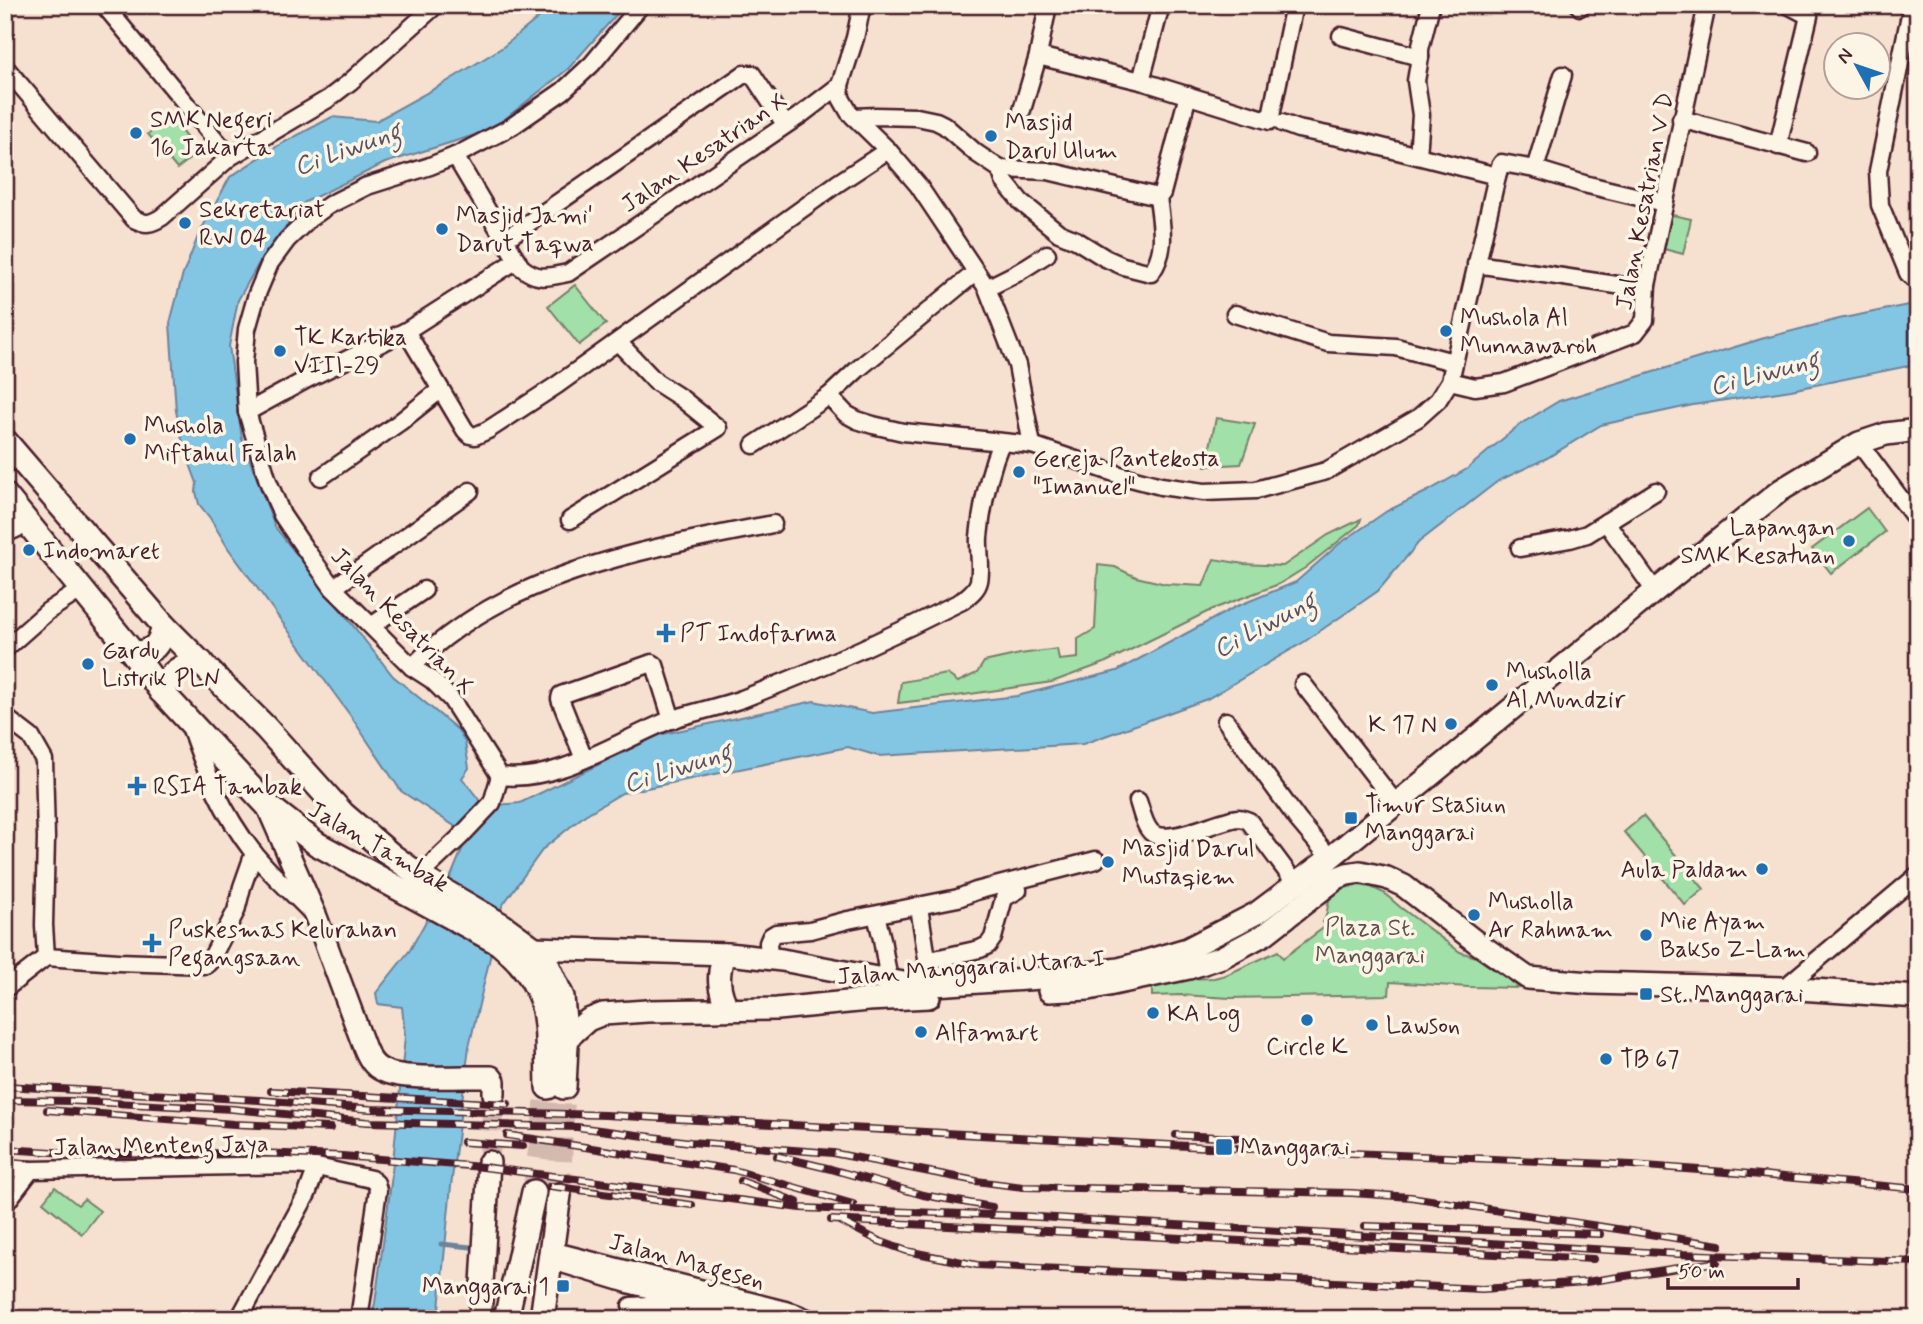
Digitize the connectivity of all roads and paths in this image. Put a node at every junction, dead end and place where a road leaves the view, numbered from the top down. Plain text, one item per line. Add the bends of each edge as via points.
1 (104, 5) edge
2 (435, 5) edge
3 (641, 5) edge
4 (862, 5) edge
5 (1048, 5) edge
6 (1161, 5) edge
7 (1294, 5) edge
8 (1431, 5) edge
9 (1707, 5) edge
10 (1788, 5) edge
11 (1912, 5) edge
12 (1341, 36) dead end
13 (1038, 56) junction
14 (1420, 57) junction
15 (5, 66) edge
16 (1563, 75) dead end
17 (1142, 81) junction
18 (840, 85) junction
19 (1188, 94) junction
20 (1022, 110) dead end
21 (854, 117) junction
22 (1681, 119) junction
23 (1282, 123) dead end
24 (785, 124) junction
25 (1778, 146) junction
26 (888, 150) junction
27 (1807, 153) dead end
28 (455, 156) junction
29 (1418, 156) junction
30 (230, 157) junction
31 (1000, 169) junction
32 (1535, 169) junction
33 (1497, 177) junction
34 (1158, 197) junction
35 (1664, 203) junction
36 (504, 240) junction
37 (1047, 254) dead end
38 (517, 260) junction
39 (1476, 264) junction
40 (976, 272) junction
41 (1918, 279) edge
42 (1647, 285) junction
43 (986, 288) junction
44 (1236, 314) dead end
45 (406, 331) junction
46 (618, 342) junction
47 (1453, 362) junction
48 (1450, 381) junction
49 (440, 390) junction
50 (829, 396) junction
51 (247, 412) junction
52 (1918, 430) edge
53 (5, 442) edge
54 (1001, 442) junction
55 (1858, 443) junction
56 (754, 445) dead end
57 (1032, 445) junction
58 (321, 477) dead end
59 (470, 491) dead end
60 (1656, 491) dead end
61 (5, 495) edge
62 (570, 520) dead end
63 (1605, 522) junction
64 (1918, 522) edge
65 (29, 523) junction
66 (774, 524) dead end
67 (5, 534) edge
68 (1520, 548) dead end
69 (333, 588) junction
70 (82, 589) junction
71 (424, 590) dead end
72 (1654, 591) junction
73 (377, 622) dead end
74 (164, 626) junction
75 (5, 649) edge
76 (134, 654) junction
77 (201, 662) junction
78 (412, 667) junction
79 (1303, 684) dead end
80 (161, 691) junction
81 (5, 718) edge
82 (673, 720) junction
83 (1226, 721) dead end
84 (190, 723) junction
85 (583, 759) junction
86 (499, 777) junction
87 (1138, 801) dead end
88 (1396, 804) junction
89 (267, 805) junction
90 (254, 853) junction
91 (1330, 858) junction
92 (1096, 860) dead end
93 (1918, 875) edge
94 (1016, 881) junction
95 (419, 884) junction
96 (1296, 884) junction
97 (919, 906) junction
98 (876, 915) junction
99 (316, 917) junction
100 (501, 935) junction
101 (533, 948) junction
102 (724, 954) junction
103 (47, 957) junction
104 (769, 958) junction
105 (929, 965) junction
106 (889, 981) junction
107 (919, 986) junction
108 (1784, 988) junction
109 (5, 989) edge
110 (1918, 997) edge
111 (728, 1009) junction
112 (566, 1045) junction
113 (494, 1094) dead end
114 (489, 1163) tunnel mouth
115 (317, 1167) junction
116 (5, 1168) edge
117 (32, 1170) junction
118 (534, 1192) tunnel mouth
119 (559, 1195) tunnel mouth
120 (5, 1203) edge
121 (550, 1254) junction
122 (631, 1306) dead end
123 (239, 1319) edge
124 (359, 1319) edge
125 (481, 1319) edge
126 (506, 1319) edge
127 (542, 1319) edge
128 (725, 1319) edge
129 (764, 1319) edge
130 (810, 1319) edge

1 - 30 street
2 - 30 street via 328,99
3 - 28 street, Jalan Kesatrian X via 563,91 511,127
4 - 18 street
5 - 13 street
6 - 17 street
7 - 19 street via 1270,121
8 - 14 street
9 - 22 street, Jalan Kesatrian V D
10 - 25 street via 1809,16
11 - 41 street via 1878,171 1880,205 1908,273
12 - 14 street
13 - 17 street
13 - 20 street
14 - 29 street via 1416,81 1421,115
15 - 30 street via 143,224 162,217
16 - 32 street
17 - 19 street
18 - 21 street via 841,98
18 - 24 street, Jalan Kesatrian X
19 - 34 street
21 - 26 street
21 - 31 street via 936,121
22 - 25 street
22 - 35 street, Jalan Kesatrian V D
23 - 29 street
24 - 36 street via 752,74 744,74
24 - 38 street, Jalan Kesatrian X via 568,273 545,278 532,275
25 - 27 street
26 - 40 street via 918,185
26 - 46 street
28 - 36 street, Jalan Kesatrian X
28 - 51 street, Jalan Kesatrian X via 367,186 329,205 287,240 270,263 247,329
29 - 33 street
31 - 34 street via 1048,170
31 - 34 street via 1021,202 1059,233 1123,266 1151,273 1161,252
32 - 33 street via 1503,163
32 - 35 street
33 - 39 street
35 - 42 street, Jalan Kesatrian V D
36 - 38 street, Jalan Kesatrian X
37 - 43 street
38 - 45 street
39 - 42 street via 1623,286
39 - 47 street
40 - 43 street
40 - 50 street
42 - 48 street, Jalan Kesatrian V D via 1645,320 1635,334 1504,383 1475,387
43 - 57 street via 1017,365
44 - 47 street via 1328,343 1396,347
45 - 49 street
45 - 51 street
46 - 49 street via 475,436 465,430
46 - 62 street via 656,382 718,428
47 - 48 street
48 - 57 street via 1418,418 1376,444 1326,471 1256,490 1204,492 1161,486
49 - 58 street
50 - 54 street via 846,414 873,425
50 - 56 street
51 - 69 street, Jalan Kesatrian X via 282,514
52 - 55 street
53 - 74 main road, Jalan Tambak
54 - 57 street
54 - 82 street via 982,518 979,579 974,591 962,601 831,662 738,700
55 - 64 street
55 - 72 street via 1781,490
59 - 69 street
60 - 63 street
61 - 65 main road, Jalan Tambak
63 - 68 street via 1579,537
63 - 72 street
65 - 67 street
65 - 70 main road, Jalan Tambak
66 - 78 street via 658,546 535,587 478,614
69 - 78 street, Jalan Kesatrian X
70 - 75 street via 48,611
70 - 76 main road, Jalan Tambak
71 - 73 street
72 - 88 street
74 - 76 main road via 156,646
74 - 77 main road, Jalan Tambak
76 - 80 main road, Jalan Tambak
77 - 80 main road via 172,674
77 - 95 main road, Jalan Tambak via 343,814
78 - 86 street, Jalan Kesatrian X via 451,699
79 - 88 street
80 - 84 main road, Jalan Tambak
81 - 103 street via 31,737 44,760
82 - 85 street
82 - 85 street via 652,663 561,695
83 - 91 street
84 - 89 main road, Jalan Tambak
84 - 90 street via 204,768
85 - 86 street via 538,774
86 - 95 street via 492,803
87 - 96 street via 1147,827 1156,836 1238,818 1249,821
88 - 91 street
89 - 95 main road, Jalan Tambak via 317,844
89 - 99 street
90 - 99 street
90 - 103 street via 236,911 205,965
91 - 96 street
92 - 94 street
93 - 108 street
94 - 97 street
94 - 105 street via 1018,890 1004,898 988,945 935,959
95 - 100 main road, Jalan Tambak
96 - 107 street via 1257,914 1187,949 1119,969
97 - 98 street
97 - 105 street
98 - 104 street via 776,933 768,943
98 - 106 street
99 - 113 street via 368,1056 376,1066 400,1075 492,1078
100 - 101 main road, Jalan Tambak
100 - 112 main road, Jalan Tambak via 540,992 556,1087
101 - 102 street
101 - 112 main road, Jalan Tambak via 562,997
102 - 104 street
102 - 111 street via 718,981
103 - 109 street
104 - 106 street
105 - 107 street
106 - 107 street
108 - 110 street, Jalan Manggarai Utara I
108 - 111 street, Jalan Manggarai Utara I via 1528,978 1404,887 1360,872 1337,878 1265,934 1189,968 1089,989
111 - 112 street, Jalan Manggarai Utara I via 603,1014 588,1020
114 - 125 street
115 - 117 street, Jalan Menteng Jaya
115 - 123 street
115 - 124 street, Jalan Menteng Jaya via 371,1179 378,1190
116 - 117 street, Jalan Menteng Jaya
117 - 120 street
118 - 126 main road
119 - 121 main road
121 - 127 main road
121 - 129 street, Jalan Magesen via 628,1284
121 - 130 street, Jalan Magesen
122 - 128 street via 675,1308

